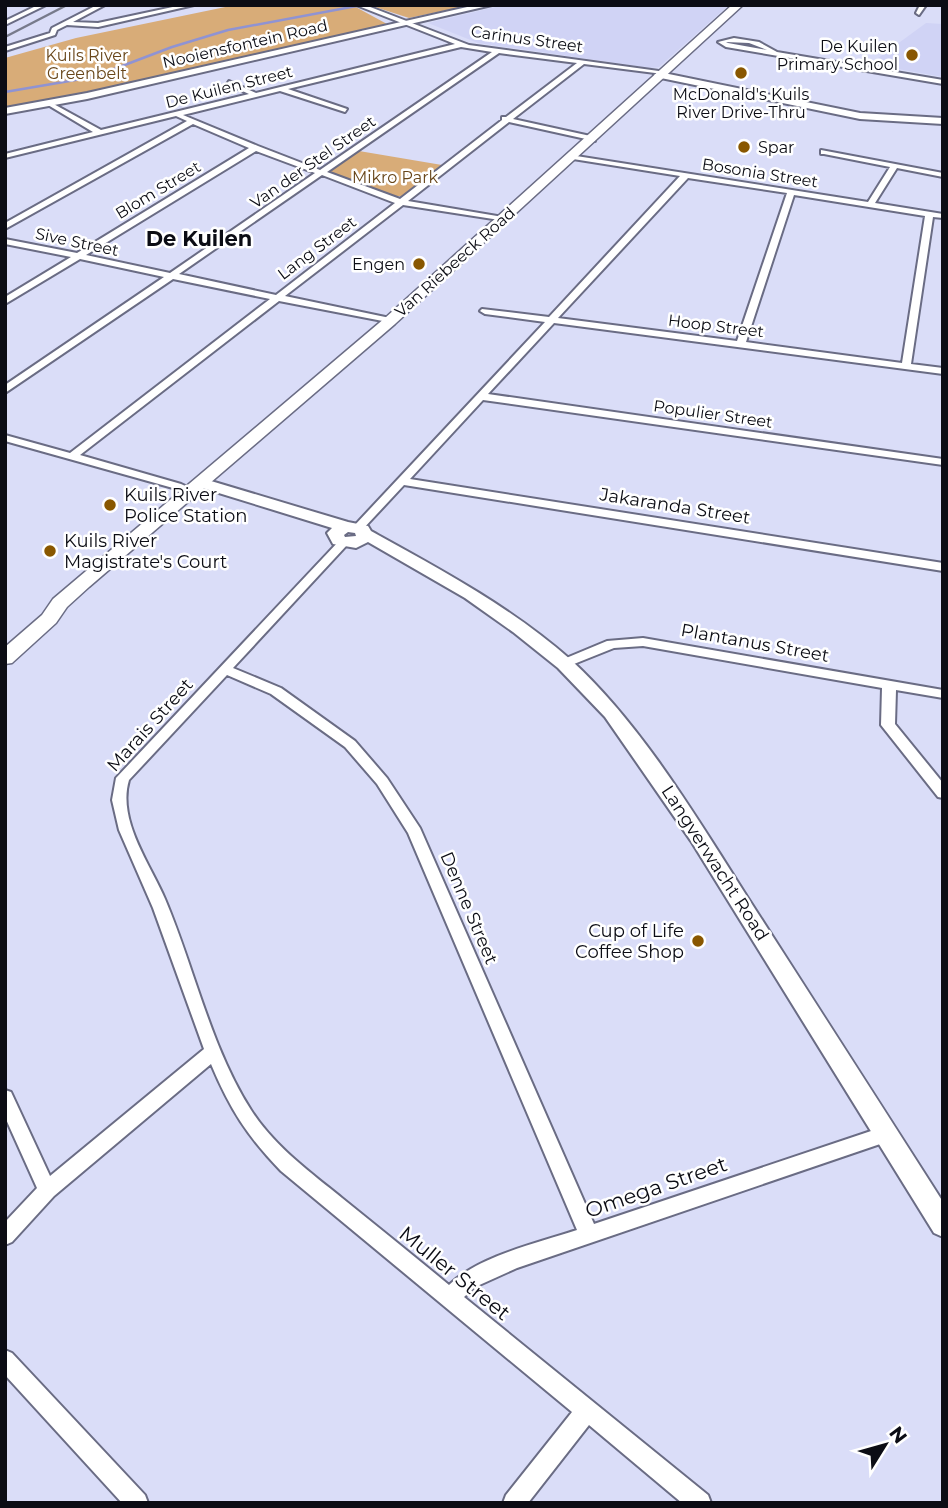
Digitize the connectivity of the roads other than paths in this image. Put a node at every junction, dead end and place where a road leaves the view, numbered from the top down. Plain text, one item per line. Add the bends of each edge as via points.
1 (43, 5) edge
2 (102, 5) edge
3 (191, 5) edge
4 (359, 5) edge
5 (488, 5) edge
6 (738, 5) edge
7 (749, 5) edge
8 (923, 5) edge
9 (181, 6) edge
10 (919, 13) dead end
11 (5, 23) edge
12 (66, 23) junction
13 (404, 23) junction
14 (717, 33) junction
15 (733, 40) junction
16 (460, 45) junction
17 (5, 49) edge
18 (498, 51) junction
19 (775, 53) junction
20 (581, 63) junction
21 (664, 74) junction
22 (943, 82) edge
23 (229, 83) dead end
24 (280, 89) junction
25 (256, 95) junction
26 (50, 104) junction
27 (345, 110) dead end
28 (5, 111) edge
29 (176, 114) junction
30 (943, 118) edge
31 (505, 119) junction
32 (191, 122) junction
33 (100, 133) junction
34 (593, 139) junction
35 (255, 148) junction
36 (824, 152) dead end
37 (7, 157) edge
38 (573, 157) junction
39 (895, 166) junction
40 (322, 173) junction
41 (687, 175) junction
42 (943, 175) edge
43 (791, 192) junction
44 (401, 202) junction
45 (870, 205) junction
46 (929, 214) junction
47 (943, 216) edge
48 (503, 219) junction
49 (5, 227) edge
50 (5, 241) edge
51 (77, 256) junction
52 (172, 276) junction
53 (275, 298) junction
54 (5, 301) edge
55 (485, 312) dead end
56 (390, 321) junction
57 (550, 321) junction
58 (740, 345) junction
59 (906, 366) junction
60 (943, 371) edge
61 (5, 390) edge
62 (479, 396) junction
63 (5, 438) edge
64 (71, 457) junction
65 (943, 462) edge
66 (401, 481) junction
67 (198, 490) junction
68 (351, 535) junction
69 (943, 567) edge
70 (5, 658) edge
71 (564, 664) junction
72 (226, 670) junction
73 (889, 684) junction
74 (943, 694) edge
75 (943, 793) edge
76 (213, 1052) junction
77 (5, 1097) edge
78 (886, 1134) junction
79 (47, 1190) junction
80 (937, 1204) edge
81 (943, 1225) edge
82 (588, 1233) junction
83 (5, 1236) edge
84 (449, 1299) junction
85 (5, 1360) edge
86 (587, 1410) junction
87 (137, 1503) edge
88 (514, 1503) edge
89 (700, 1503) edge

1 - 11 street
2 - 12 street
3 - 9 street
4 - 13 street, Carinus Street
5 - 13 street, Nooiensfontein Road
6 - 21 main road, Van Riebeeck Road
7 - 14 main road, Van Riebeeck Road
8 - 10 street
9 - 12 street via 94,25
12 - 17 street via 53,34
13 - 16 street, Carinus Street
13 - 26 street, Nooiensfontein Road
14 - 15 street
14 - 21 main road, Van Riebeeck Road
15 - 19 street via 767,46
15 - 19 street via 722,43
16 - 18 street, Carinus Street
16 - 24 street, De Kuilen Street
18 - 20 street, Carinus Street
18 - 40 street, Van der Stel Street
19 - 22 street
20 - 21 street, Carinus Street
20 - 31 street, Lang Street
21 - 30 street, Carinus Street via 860,116
21 - 34 main road, Van Riebeeck Road
23 - 25 street
24 - 25 street, De Kuilen Street
24 - 27 street
25 - 29 street, De Kuilen Street
26 - 28 street
26 - 33 street
29 - 32 street
29 - 33 street, De Kuilen Street
31 - 34 street
31 - 44 street, Lang Street
32 - 35 street
32 - 49 street
33 - 37 street, De Kuilen Street
34 - 38 main road, Van Riebeeck Road
35 - 40 street
35 - 51 street, Blom Street
36 - 39 street
38 - 41 street, Bosonia Street
38 - 48 main road, Van Riebeeck Road
39 - 42 street
39 - 45 street
40 - 44 street
40 - 52 street, Van der Stel Street
41 - 43 street, Bosonia Street
41 - 57 street, Marais Street
43 - 45 street, Bosonia Street
43 - 58 street
44 - 48 street
44 - 53 street, Lang Street
45 - 46 street, Bosonia Street
46 - 47 street, Bosonia Street
46 - 59 street
48 - 56 main road, Van Riebeeck Road
50 - 51 street, Sive Street
51 - 52 street, Sive Street
51 - 54 street, Blom Street
52 - 53 street, Sive Street
52 - 61 street, Van der Stel Street
53 - 56 street, Sive Street
53 - 64 street, Lang Street
55 - 57 street, Hoop Street
56 - 67 main road, Van Riebeeck Road via 298,397
57 - 58 street, Hoop Street
57 - 62 street, Marais Street
58 - 59 street, Hoop Street
59 - 60 street, Hoop Street
62 - 65 street, Populier Street
62 - 66 street, Marais Street
63 - 64 street
64 - 67 street
66 - 68 street, Marais Street
66 - 69 street, Jakaranda Street
67 - 68 street, Langverwacht Road
67 - 70 main road, Van Riebeeck Road via 82,583
68 - 71 street, Langverwacht Road via 471,594
68 - 72 street, Marais Street
71 - 73 street, Plantanus Street via 612,644 643,642
71 - 78 street, Langverwacht Road via 612,713 667,788
72 - 76 street, Marais Street via 123,778 119,789 126,826
72 - 82 street, Denne Street via 276,691 350,744 382,781 415,832
73 - 74 street, Plantanus Street
73 - 75 street via 888,725
76 - 79 street
76 - 84 street, Muller Street via 241,1110 260,1137
77 - 79 street
78 - 80 street, Langverwacht Road
78 - 82 street, Omega Street
79 - 83 street
80 - 81 street, Langverwacht Road
82 - 84 street, Omega Street via 468,1280
84 - 86 street, Muller Street
85 - 87 street
86 - 88 street
86 - 89 street, Muller Street

